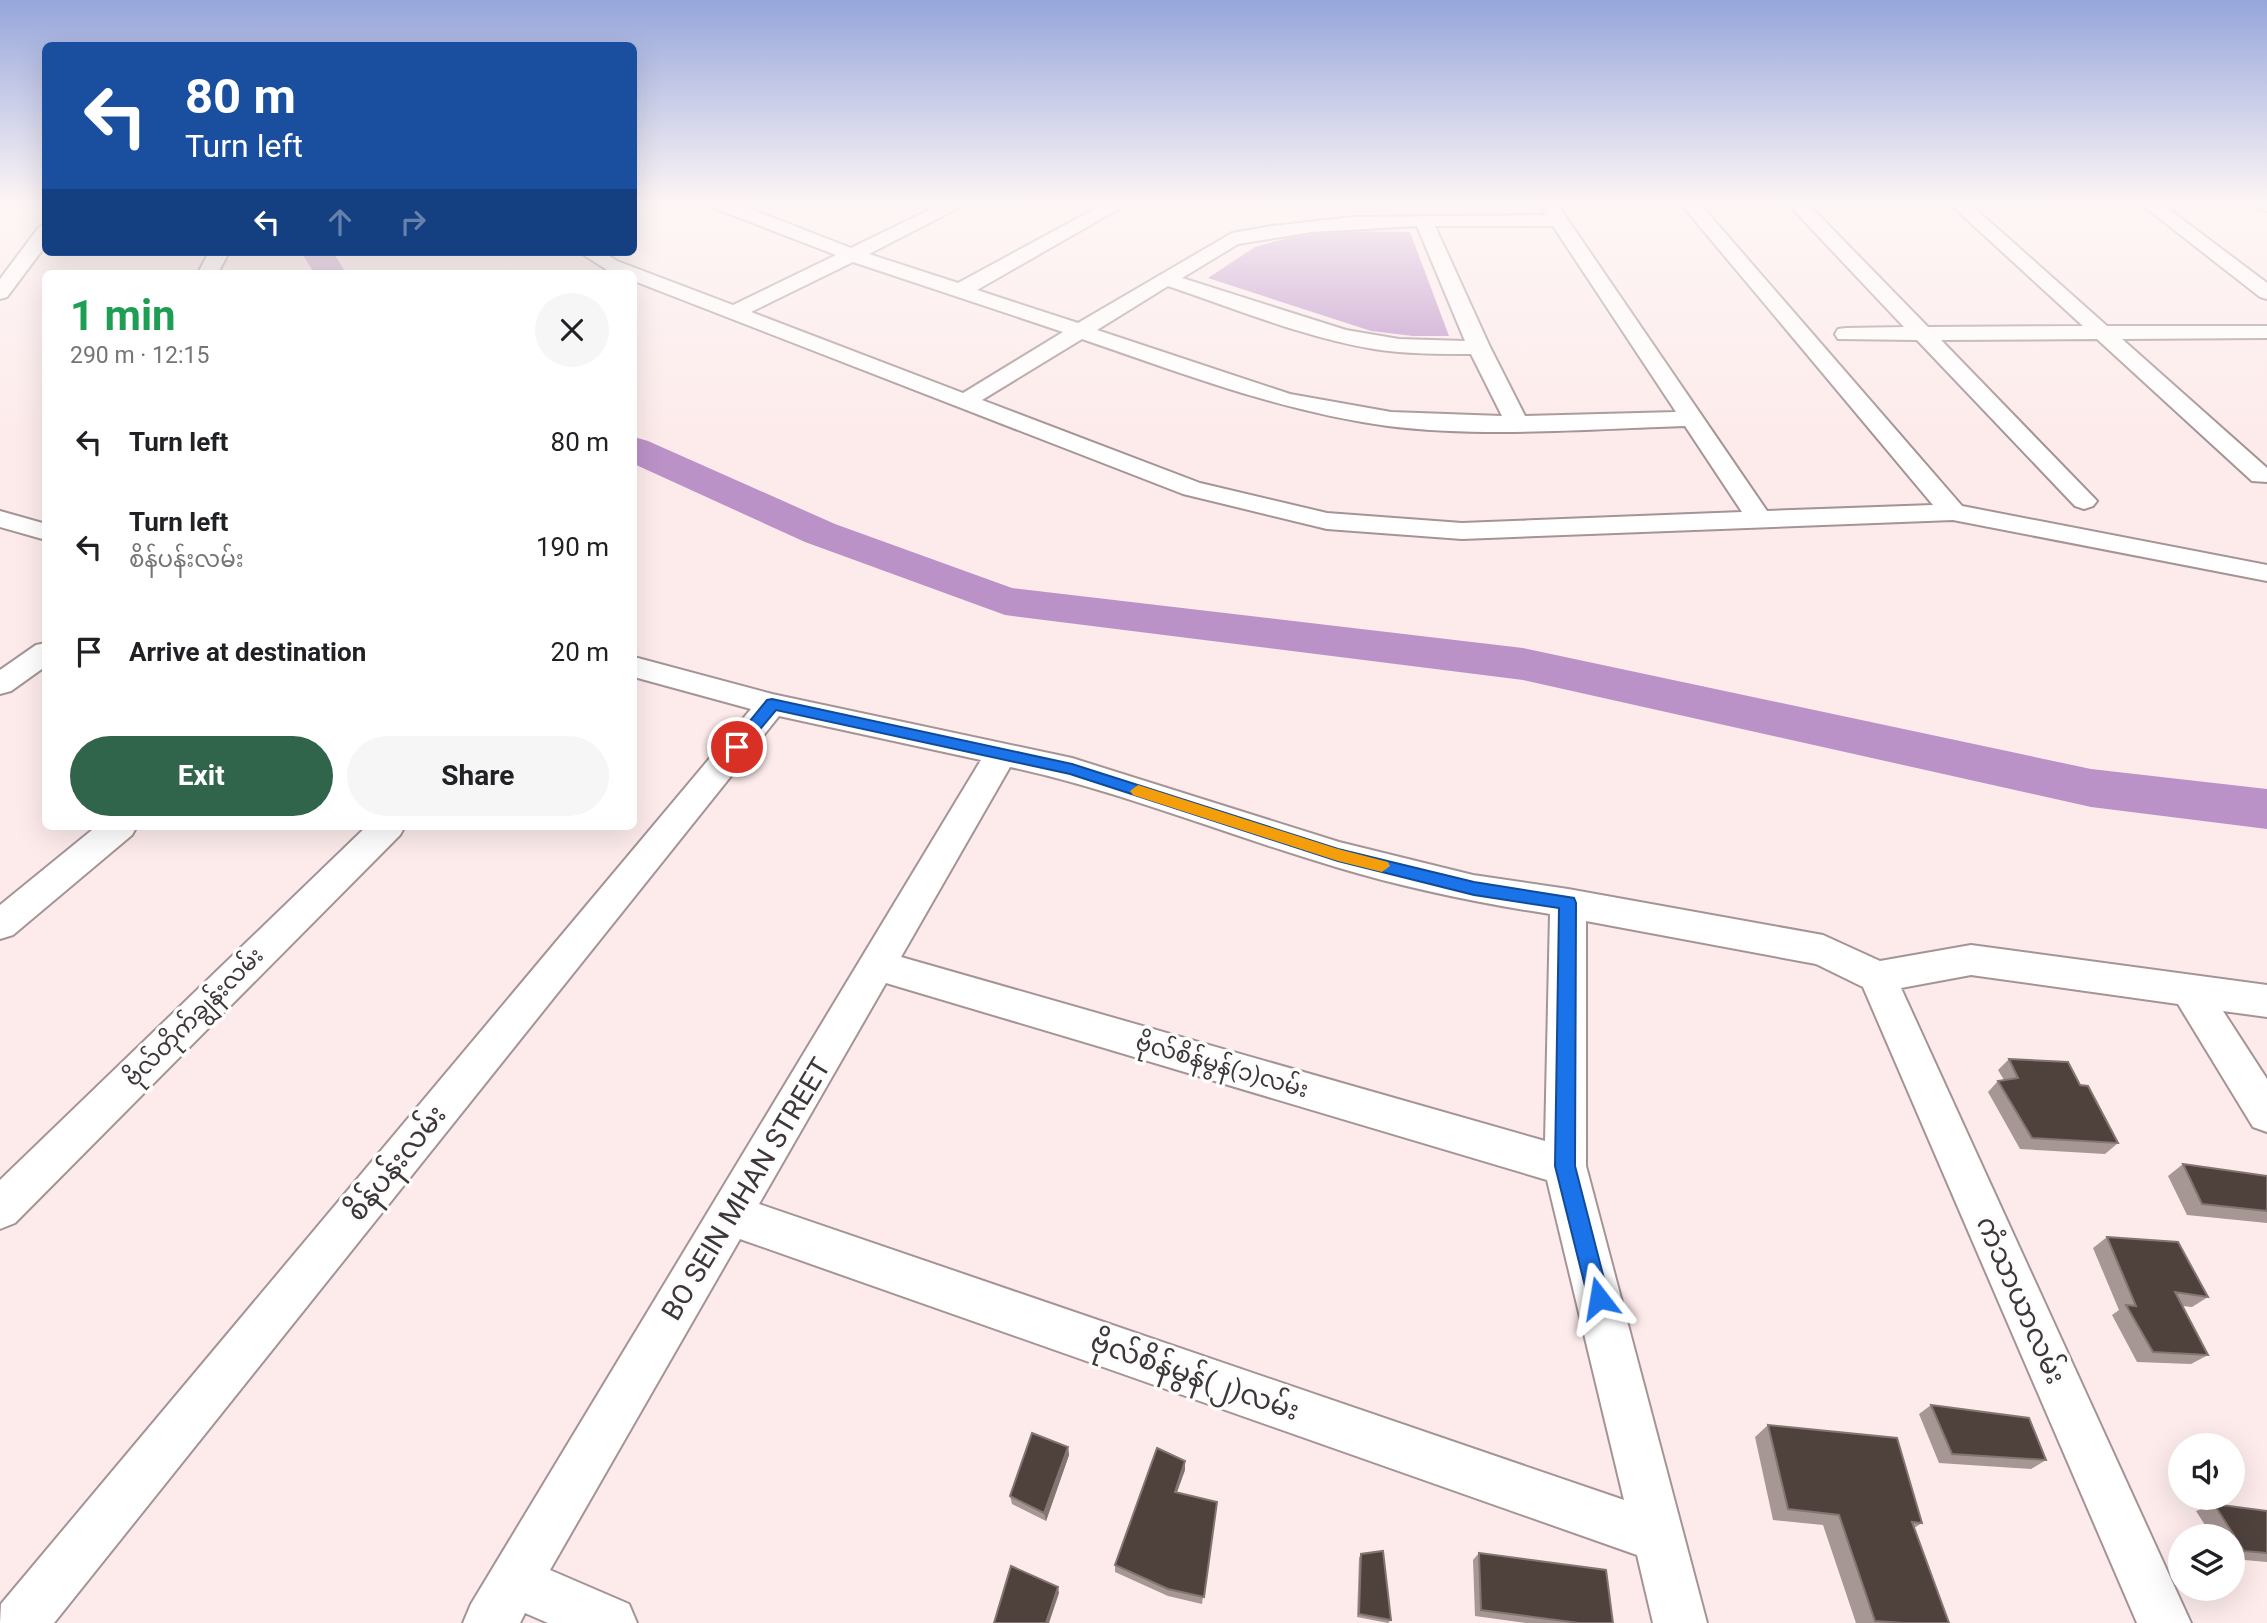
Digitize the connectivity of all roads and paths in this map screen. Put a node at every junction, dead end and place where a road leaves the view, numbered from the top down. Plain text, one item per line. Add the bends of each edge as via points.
1 (647, 280) edge
2 (800, 280) edge
3 (930, 280) edge
4 (980, 280) edge
5 (1165, 280) edge
6 (1168, 280) edge
7 (1449, 280) edge
8 (1599, 280) edge
9 (1754, 280) edge
10 (1869, 280) edge
11 (2042, 280) edge
12 (2249, 280) edge
13 (961, 290) junction
14 (2267, 293) edge
15 (733, 312) junction
16 (1082, 330) junction
17 (2267, 332) edge
18 (1846, 334) dead end
19 (1922, 334) junction
20 (2103, 334) junction
21 (1479, 347) junction
22 (965, 401) junction
23 (1694, 419) junction
24 (1517, 424) junction
25 (2261, 476) dead end
26 (2084, 501) dead end
27 (1953, 512) junction
28 (1759, 519) junction
29 (2267, 573) edge
30 (42, 655) edge
31 (637, 668) edge
32 (0, 684) edge
33 (772, 704) junction
34 (1001, 754) junction
35 (115, 830) edge
36 (384, 830) edge
37 (1568, 903) junction
38 (0, 925) edge
39 (878, 966) junction
40 (1877, 977) junction
41 (2189, 990) junction
42 (2267, 1001) edge
43 (2267, 1115) edge
44 (1565, 1166) junction
45 (0, 1209) edge
46 (731, 1215) junction
47 (1658, 1537) junction
48 (503, 1602) edge
49 (20, 1623) edge
50 (610, 1623) edge
51 (1680, 1623) edge
52 (2164, 1623) edge

1 - 15 street
2 - 15 street
3 - 13 street
4 - 13 street
5 - 16 street
6 - 21 street via 1314,328 1371,341 1422,348
7 - 21 street
8 - 23 street
9 - 27 street
10 - 19 street
11 - 20 street
12 - 14 street
13 - 16 street
15 - 22 street
16 - 22 street
16 - 24 street via 1285,400 1425,422
17 - 20 street
18 - 19 street
19 - 20 street
19 - 26 street
20 - 25 street
21 - 24 street
22 - 28 street via 1192,489 1326,520 1462,531
23 - 24 street
23 - 28 street
27 - 28 street
27 - 29 street
30 - 32 street
31 - 33 street
33 - 34 street
33 - 49 street, စိန်ပန်းလမ်း
34 - 37 street via 1072,769 1338,855 1474,889
34 - 39 street, BO SEIN MHAN STREET
35 - 38 street
36 - 45 street, ဗိုလ်တိုက်ချွန်းလမ်း
37 - 40 street via 1823,950
37 - 44 street
39 - 44 street, ဗိုလ်စိန်မွန်(၁)လမ်း
39 - 46 street, BO SEIN MHAN STREET
40 - 41 street via 1970,960
40 - 52 street, ကံသာယာလမ်း
41 - 42 street
41 - 43 street
44 - 47 street
46 - 47 street, ဗိုလ်စိန်မွန်(၂)လမ်း
46 - 48 street, BO SEIN MHAN STREET
47 - 51 street
48 - 50 street

